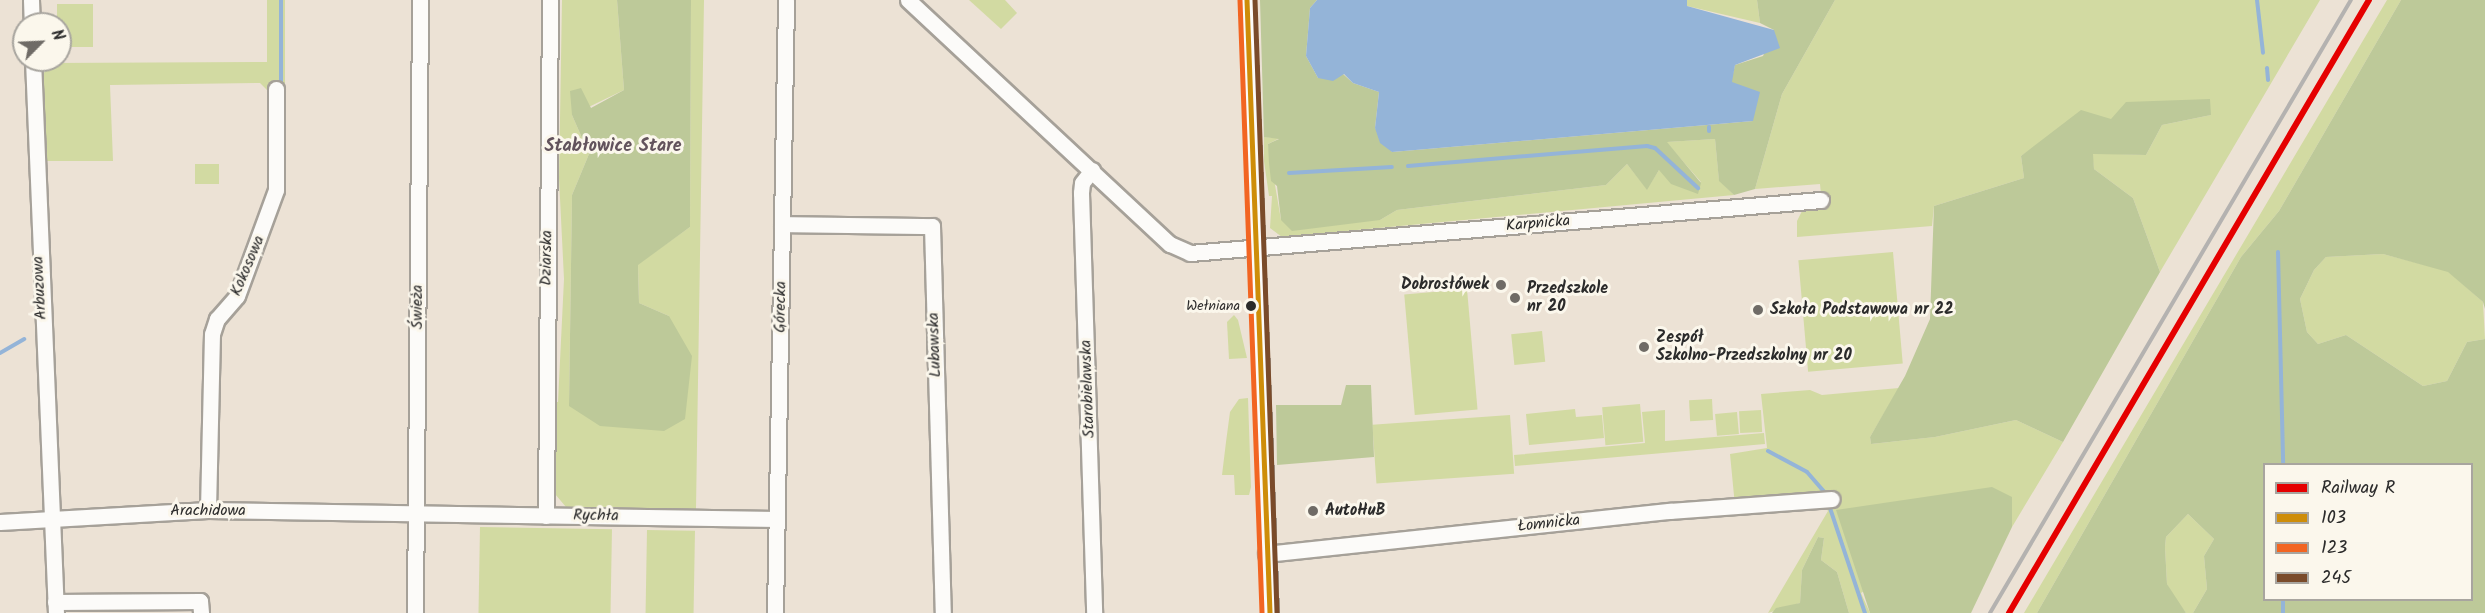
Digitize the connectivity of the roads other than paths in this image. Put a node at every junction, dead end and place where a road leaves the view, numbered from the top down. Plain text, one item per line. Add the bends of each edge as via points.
1 (420, 0) edge
2 (550, 0) edge
3 (786, 0) edge
4 (908, 0) edge
5 (1247, 0) edge
6 (33, 72) edge
7 (276, 88) dead end
8 (1092, 170) junction
9 (1821, 200) dead end
10 (782, 224) junction
11 (1255, 248) junction
12 (1832, 499) dead end
13 (208, 510) junction
14 (416, 513) junction
15 (546, 516) junction
16 (50, 517) junction
17 (777, 519) junction
18 (0, 522) edge
19 (1266, 554) junction
20 (56, 607) edge
21 (200, 607) edge
22 (415, 613) edge
23 (775, 613) edge
24 (943, 613) edge
25 (1094, 613) edge
26 (1270, 613) edge

1 - 14 street, Świeża
2 - 15 street, Dziarska
3 - 10 street, Górecka
4 - 8 street
5 - 11 street
6 - 16 street, Arbuzowa
7 - 13 street, Kokosowa via 276,190 237,296 217,319 212,334
8 - 11 street via 1179,250 1203,254
8 - 25 street, Starobielawska via 1082,183 1081,193
9 - 11 street, Karpnicka
10 - 17 street, Górecka
10 - 24 street, Lubawska via 932,226
11 - 19 street
12 - 19 street, Łomnicka via 1670,510
13 - 14 street, Arachidowa
13 - 16 street, Arachidowa
14 - 15 street, Rychła
14 - 22 street, Świeża
15 - 17 street, Rychła
16 - 18 street, Arachidowa
16 - 20 street, Arbuzowa
17 - 23 street, Górecka
19 - 26 street
20 - 21 street

